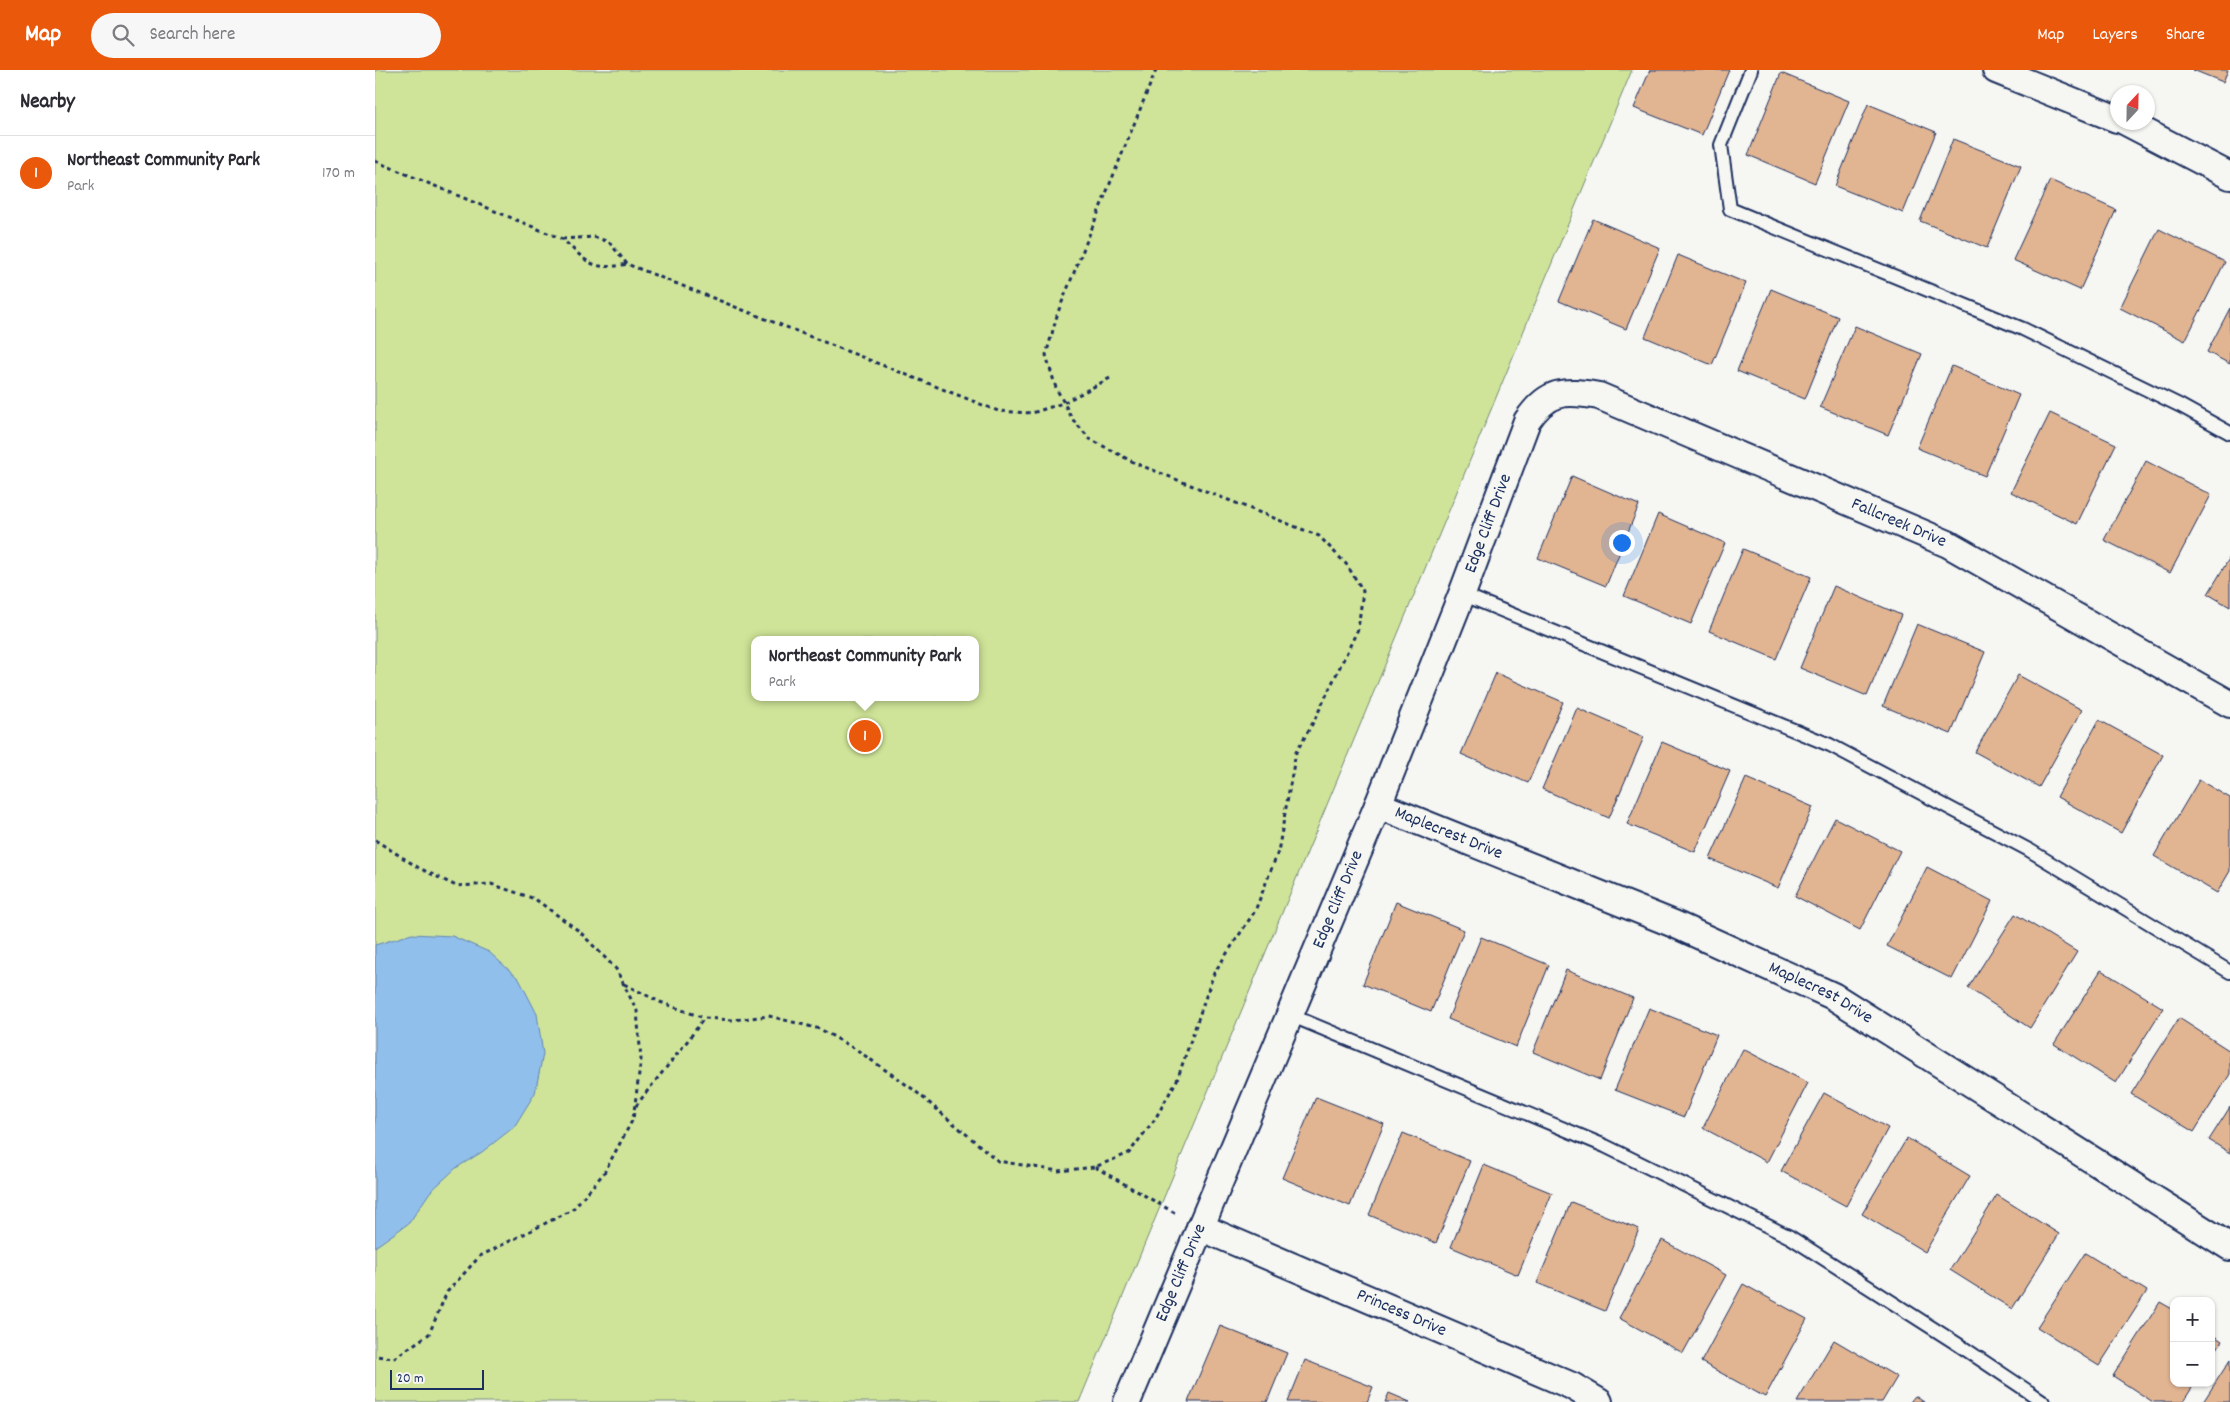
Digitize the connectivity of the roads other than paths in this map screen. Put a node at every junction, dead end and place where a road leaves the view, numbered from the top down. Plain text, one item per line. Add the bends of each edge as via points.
1 (1751, 70) edge
2 (1996, 70) edge
3 (2110, 116) edge
4 (2141, 130) edge
5 (2230, 176) edge
6 (1546, 397) joint
7 (2230, 433) edge
8 (1462, 594) junction
9 (2230, 704) edge
10 (1379, 805) junction
11 (2230, 972) edge
12 (1290, 1015) junction
13 (1200, 1227) junction
14 (2230, 1247) edge
15 (1127, 1402) edge
16 (1599, 1402) edge
17 (2044, 1402) edge

1 - 7 lane via 1721,145 1730,209 2023,329
2 - 3 street
4 - 5 street
6 - 8 street, Edge Cliff Drive via 1527,421
6 - 9 street, Fallcreek Drive via 1568,392 1599,396 1948,544
8 - 10 street, Edge Cliff Drive
8 - 11 lane via 1830,745 2029,850
10 - 12 street, Edge Cliff Drive
10 - 14 street, Maplecrest Drive via 1674,924 1833,996
12 - 13 street, Edge Cliff Drive
12 - 17 lane via 1605,1146 1790,1236
13 - 15 street, Edge Cliff Drive
13 - 16 street, Princess Drive via 1571,1386

